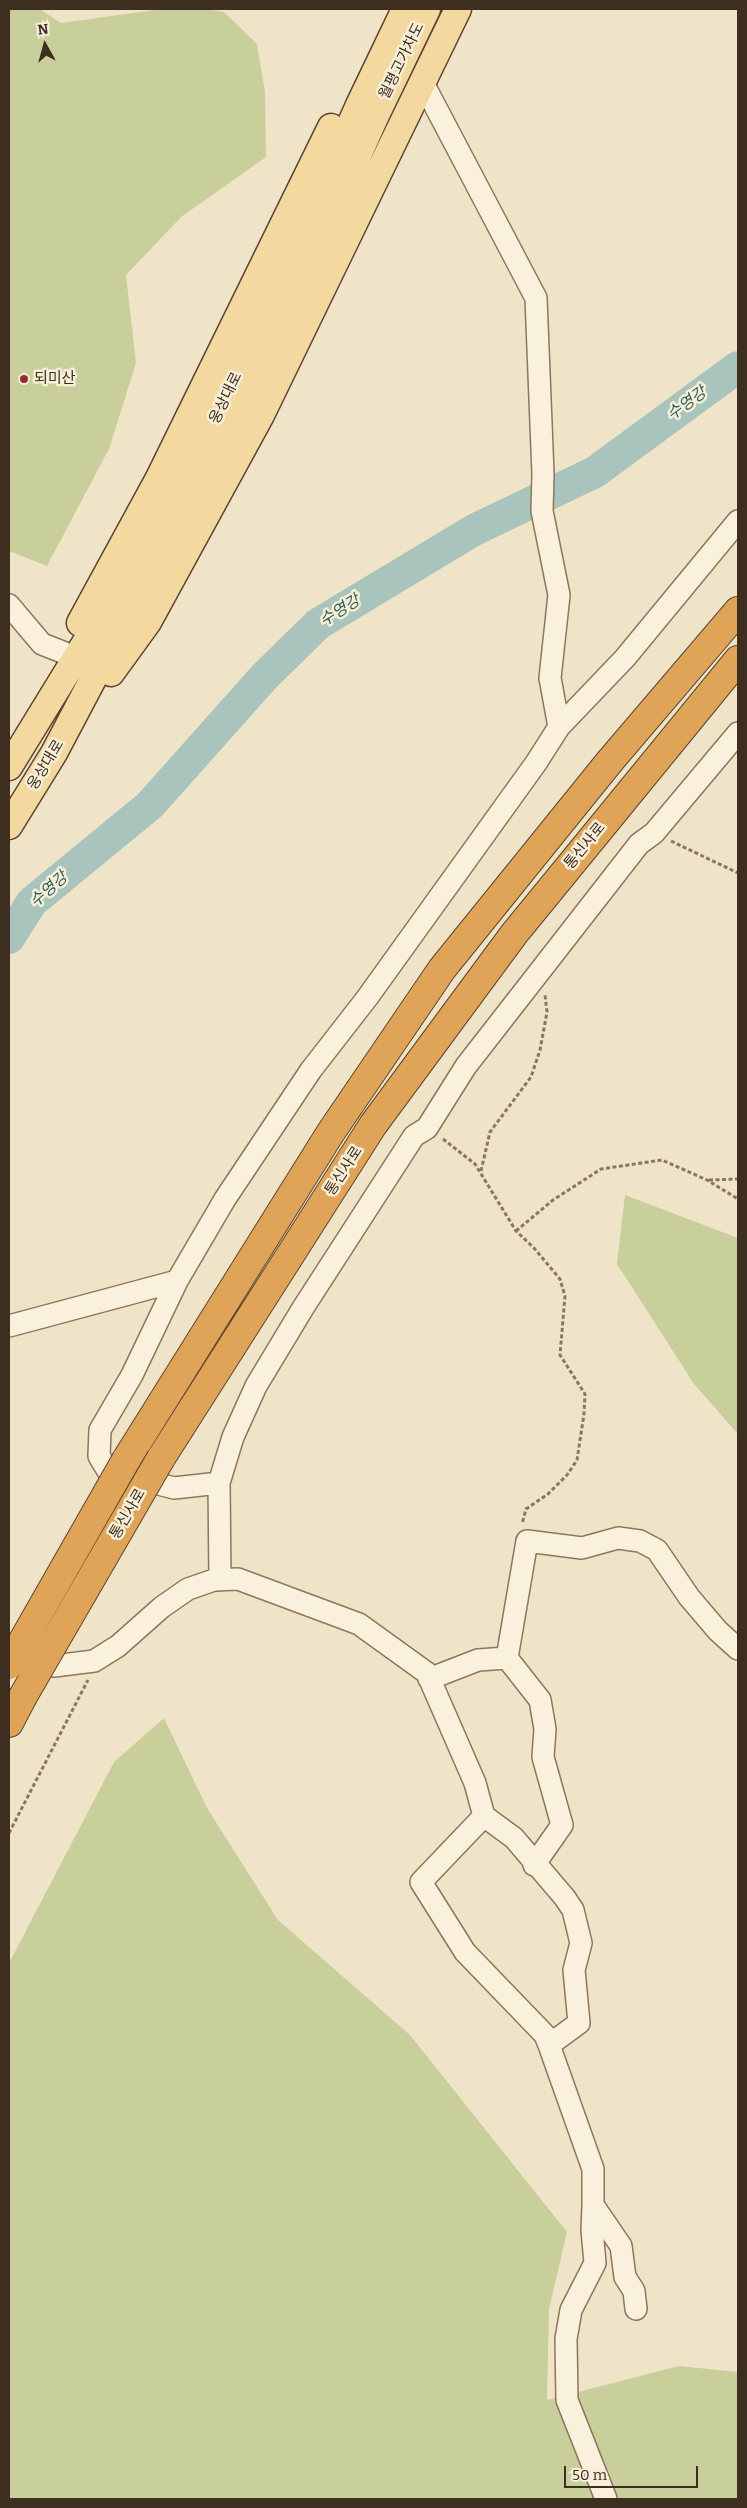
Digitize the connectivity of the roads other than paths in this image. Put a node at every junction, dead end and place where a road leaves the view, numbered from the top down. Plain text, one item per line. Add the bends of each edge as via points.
1 (387, 9) edge
2 (405, 9) edge
3 (427, 9) edge
4 (458, 9) edge
5 (423, 83) junction
6 (368, 109) junction
7 (738, 521) edge
8 (9, 604) edge
9 (738, 611) edge
10 (65, 653) junction
11 (738, 660) edge
12 (34, 724) junction
13 (559, 727) junction
14 (738, 732) edge
15 (54, 753) junction
16 (9, 766) edge
17 (9, 826) edge
18 (178, 1281) junction
19 (9, 1326) edge
20 (219, 1483) junction
21 (220, 1580) junction
22 (738, 1649) edge
23 (9, 1655) edge
24 (507, 1658) junction
25 (9, 1665) edge
26 (430, 1678) junction
27 (9, 1723) edge
28 (484, 1816) junction
29 (534, 1865) junction
30 (548, 2045) junction
31 (593, 2205) junction
32 (636, 2309) dead end
33 (606, 2499) edge

1 - 10 main road via 159,478
2 - 6 main road, 웅상대로
3 - 6 main road, 월평고가차도
4 - 5 main road
5 - 13 street via 536,298 542,511 559,596 550,678
5 - 15 main road via 261,415 148,622
6 - 12 main road, 웅상대로 via 190,472
6 - 15 main road, 웅상대로 via 281,327 207,480 130,609
7 - 13 street via 625,658
8 - 10 street via 42,644
9 - 25 highway, 통신사로, bridge via 610,761 442,969 330,1132 126,1460
10 - 12 main road
11 - 27 highway, 통신사로, bridge via 514,934 373,1124 161,1458
12 - 16 main road, 웅상대로
13 - 18 street via 373,990 311,1070 225,1199
14 - 20 street via 654,833 639,844 466,1066 427,1128 414,1136 256,1386 232,1437
15 - 17 main road, 웅상대로
18 - 19 street
18 - 20 street via 132,1375 100,1430 99,1456 108,1471 174,1488
20 - 21 street
21 - 23 street via 188,1589 118,1646 94,1661 54,1666
21 - 26 street via 238,1579 359,1624
22 - 24 street via 689,1597 657,1550 640,1541 618,1538 582,1548 527,1541
24 - 26 street via 478,1660
24 - 29 street via 540,1700 545,1729 543,1757 562,1825
26 - 28 street via 474,1783
28 - 29 street via 514,1838
28 - 30 street via 421,1882 465,1952 545,2035
29 - 30 street via 573,1910 581,1943 574,1970 579,2023
30 - 31 street via 593,2169
31 - 32 street via 621,2246 625,2277 634,2291
31 - 33 street via 595,2263 571,2310 566,2339 567,2400

